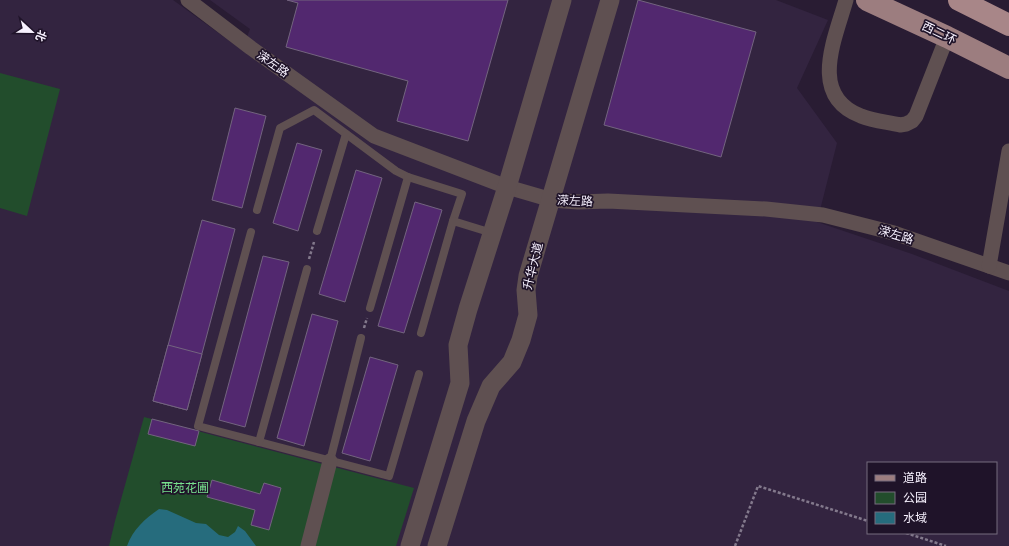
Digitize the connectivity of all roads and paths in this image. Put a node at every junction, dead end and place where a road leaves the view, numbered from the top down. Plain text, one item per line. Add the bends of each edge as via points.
1 (188, 0) edge
2 (562, 0) edge
3 (610, 0) edge
4 (846, 0) edge
5 (867, 0) edge
6 (959, 0) edge
7 (1004, 22) edge
8 (947, 37) junction
9 (1009, 68) edge
10 (346, 134) junction
11 (1009, 151) edge
12 (408, 178) junction
13 (507, 187) junction
14 (552, 200) junction
15 (257, 210) dead end
16 (454, 221) junction
17 (317, 231) joint
18 (251, 232) dead end
19 (492, 233) junction
20 (989, 266) junction
21 (307, 269) joint
22 (1009, 273) edge
23 (370, 308) joint
24 (420, 332) dead end
25 (361, 338) joint
26 (419, 374) dead end
27 (259, 442) junction
28 (330, 461) junction
29 (867, 521) edge
30 (909, 534) edge
31 (308, 546) edge
32 (410, 546) edge
33 (437, 546) edge
34 (735, 546) edge
35 (946, 546) edge

1 - 13 street, 溁左路 via 250,48 374,136
2 - 13 street
3 - 14 street, 升华大道
4 - 8 street via 829,56 828,69 837,100 861,116 900,125 912,120 919,109
5 - 8 main road, 西二环
6 - 7 highway
8 - 9 main road, 西二环
10 - 12 lane
10 - 15 lane via 314,110 280,128
10 - 17 lane
11 - 20 street
12 - 16 lane via 462,194
12 - 23 lane
13 - 14 street, 溁左路
13 - 19 street
14 - 20 street, 溁左路 via 766,209 824,215 894,233
14 - 33 street, 升华大道 via 528,276 528,315 521,340 512,362 491,386 476,421
16 - 19 lane
16 - 24 lane
17 - 21 path
18 - 27 lane via 198,426
19 - 32 street via 458,344 460,383
20 - 22 street, 溁左路
21 - 27 lane
23 - 25 path
25 - 28 lane
26 - 28 lane via 389,476
27 - 28 lane
28 - 31 street
29 - 34 path via 758,486
30 - 35 path

